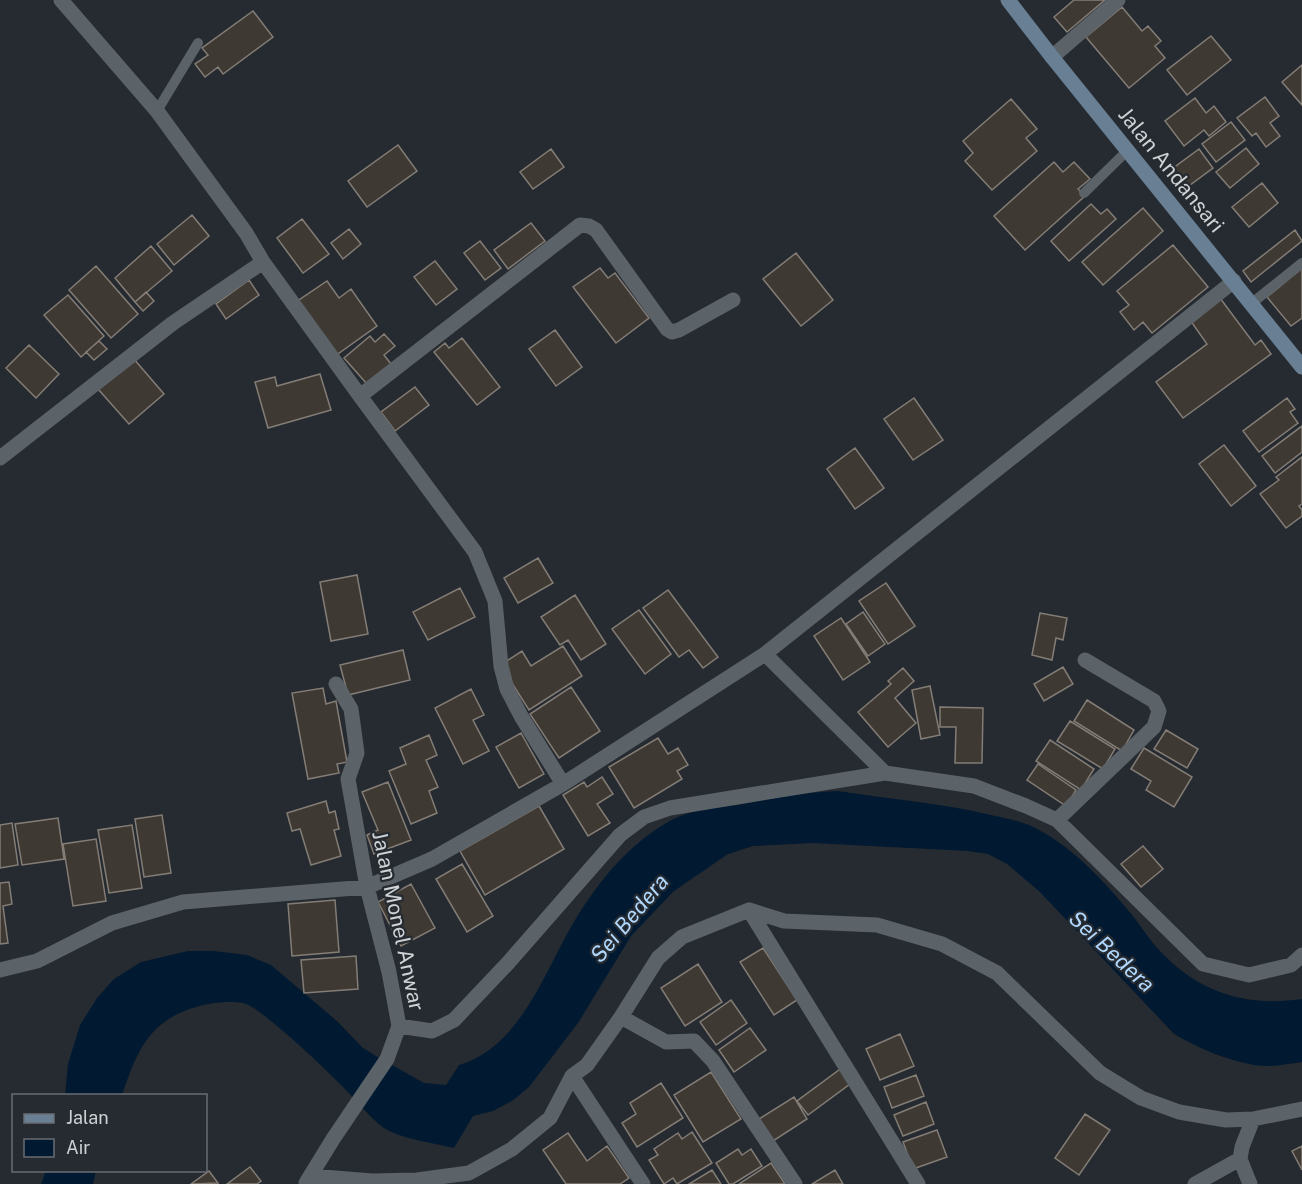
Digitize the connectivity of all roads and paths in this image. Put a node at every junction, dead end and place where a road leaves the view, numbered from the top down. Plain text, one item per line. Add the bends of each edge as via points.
1 (61, 0) edge
2 (1008, 0) edge
3 (1118, 0) edge
4 (198, 43) dead end
5 (1052, 57) junction
6 (157, 111) junction
7 (1128, 150) junction
8 (1084, 193) dead end
9 (263, 262) junction
10 (1302, 263) edge
11 (1234, 281) junction
12 (733, 300) dead end
13 (1252, 303) junction
14 (1302, 367) edge
15 (360, 396) junction
16 (0, 458) edge
17 (765, 654) junction
18 (1085, 660) dead end
19 (336, 684) dead end
20 (885, 773) junction
21 (563, 784) junction
22 (1057, 820) junction
23 (367, 886) junction
24 (749, 910) junction
25 (1302, 955) edge
26 (0, 970) edge
27 (621, 1017) junction
28 (399, 1026) junction
29 (572, 1076) junction
30 (1302, 1109) edge
31 (1254, 1119) junction
32 (1240, 1159) junction
33 (308, 1180) edge
34 (643, 1184) edge
35 (795, 1184) edge
36 (918, 1184) edge
37 (1195, 1184) edge
38 (1250, 1184) edge

1 - 6 street
2 - 5 street, Jalan Andansari
3 - 5 street
4 - 6 lane
5 - 7 street, Jalan Andansari
6 - 9 street
7 - 8 lane
7 - 11 street, Jalan Andansari
9 - 15 street
9 - 16 street via 173,323
10 - 13 lane
11 - 13 street, Jalan Andansari
11 - 17 street
12 - 15 street via 672,332 596,230 580,225
13 - 14 street, Jalan Andansari
15 - 21 street via 475,552 495,601 507,689
17 - 20 street
17 - 21 street
18 - 22 street via 1154,701 1159,711 1154,728
19 - 23 street, Jalan Monel Anwar via 351,709 357,753 348,779
20 - 22 street via 974,786
20 - 28 street via 670,808 644,817 620,835 454,1020 432,1031
21 - 23 street via 432,859
22 - 25 street via 1203,963 1249,975 1291,965
23 - 26 street via 183,902 112,923 37,961
23 - 28 street, Jalan Monel Anwar
24 - 27 street via 682,937 658,958
24 - 31 street via 784,921 878,925 942,944 997,973 1100,1073 1141,1098 1179,1112 1226,1120
24 - 36 street
27 - 29 street via 587,1065
27 - 35 street via 666,1042 694,1041 713,1061
28 - 33 street, Jalan Monel Anwar via 387,1059
29 - 33 street via 550,1118 512,1149 469,1173 417,1180
29 - 34 street
30 - 31 street
31 - 32 street
32 - 37 street
32 - 38 street

